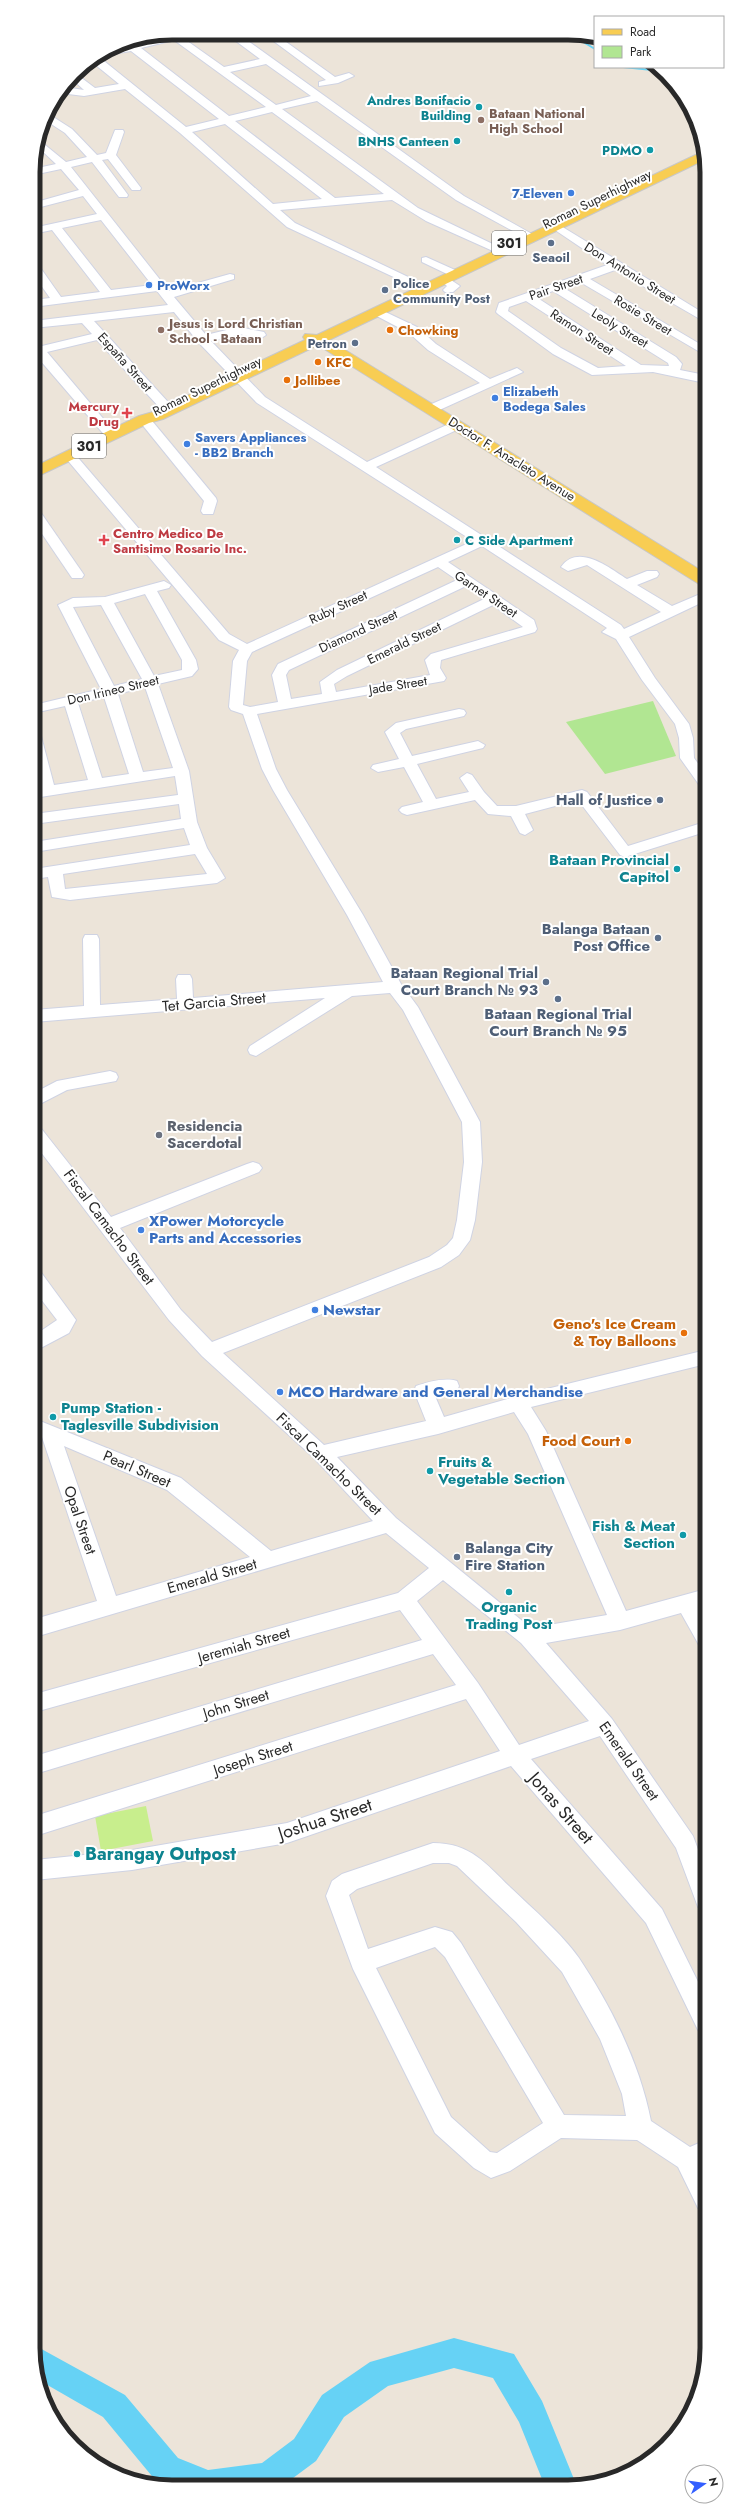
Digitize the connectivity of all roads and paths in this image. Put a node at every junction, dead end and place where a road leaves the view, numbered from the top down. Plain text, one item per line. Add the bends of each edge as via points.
1 (180, 40) edge
2 (240, 40) edge
3 (277, 40) edge
4 (150, 42) edge
5 (133, 47) junction
6 (125, 49) edge
7 (104, 59) edge
8 (268, 60) junction
9 (222, 71) junction
10 (349, 76) dead end
11 (78, 80) edge
12 (334, 81) junction
13 (128, 85) junction
14 (308, 88) junction
15 (68, 91) edge
16 (92, 91) junction
17 (320, 97) junction
18 (273, 108) junction
19 (52, 118) edge
20 (227, 120) junction
21 (184, 131) junction
22 (120, 132) dead end
23 (43, 147) edge
24 (698, 149) edge
25 (111, 155) junction
26 (699, 157) edge
27 (93, 159) junction
28 (62, 165) junction
29 (40, 170) edge
30 (70, 174) junction
31 (41, 182) dead end
32 (136, 188) dead end
33 (85, 192) junction
34 (123, 195) dead end
35 (395, 196) junction
36 (333, 202) junction
37 (40, 204) edge
38 (272, 207) junction
39 (104, 216) junction
40 (54, 226) junction
41 (556, 226) junction
42 (40, 229) edge
43 (526, 234) junction
44 (497, 249) junction
45 (426, 260) dead end
46 (616, 266) junction
47 (40, 275) edge
48 (230, 277) dead end
49 (582, 278) junction
50 (448, 280) junction
51 (421, 286) junction
52 (556, 288) junction
53 (163, 291) junction
54 (108, 294) junction
55 (528, 297) junction
56 (58, 301) junction
57 (40, 303) edge
58 (175, 308) junction
59 (376, 312) junction
60 (700, 316) edge
61 (85, 319) junction
62 (40, 324) edge
63 (100, 335) junction
64 (260, 335) dead end
65 (314, 338) junction
66 (203, 340) junction
67 (40, 346) edge
68 (700, 349) edge
69 (557, 351) junction
70 (40, 352) edge
71 (540, 358) dead end
72 (637, 368) junction
73 (671, 370) junction
74 (517, 372) dead end
75 (230, 377) junction
76 (700, 378) edge
77 (488, 383) junction
78 (256, 402) junction
79 (164, 405) junction
80 (430, 409) junction
81 (144, 419) junction
82 (457, 425) junction
83 (111, 435) junction
84 (70, 456) junction
85 (366, 467) junction
86 (40, 470) edge
87 (409, 499) junction
88 (208, 511) dead end
89 (40, 522) edge
90 (479, 543) junction
91 (438, 561) junction
92 (568, 567) dead end
93 (652, 574) dead end
94 (77, 575) dead end
95 (700, 577) edge
96 (467, 581) junction
97 (627, 584) junction
98 (164, 585) dead end
99 (149, 589) junction
100 (700, 598) edge
101 (494, 599) junction
102 (106, 601) junction
103 (670, 612) junction
104 (530, 629) joint
105 (620, 636) junction
106 (247, 649) junction
107 (150, 682) junction
108 (110, 692) junction
109 (330, 696) junction
110 (70, 699) junction
111 (285, 703) junction
112 (40, 707) edge
113 (243, 709) junction
114 (459, 713) dead end
115 (478, 745) dead end
116 (408, 761) junction
117 (378, 768) dead end
118 (182, 771) junction
119 (700, 776) edge
120 (137, 777) junction
121 (467, 778) dead end
122 (96, 783) junction
123 (41, 792) edge
124 (478, 795) junction
125 (185, 799) junction
126 (432, 805) junction
127 (407, 810) dead end
128 (516, 811) junction
129 (40, 818) edge
130 (189, 822) junction
131 (700, 829) edge
132 (525, 830) dead end
133 (40, 846) edge
134 (199, 848) junction
135 (40, 870) edge
136 (55, 871) junction
137 (91, 939) dead end
138 (184, 979) dead end
139 (394, 987) junction
140 (348, 991) junction
141 (185, 1004) junction
142 (92, 1011) junction
143 (40, 1015) edge
144 (256, 1050) dead end
145 (110, 1077) dead end
146 (40, 1098) edge
147 (40, 1138) edge
148 (253, 1168) dead end
149 (107, 1226) junction
150 (40, 1284) edge
151 (40, 1341) edge
152 (209, 1351) junction
153 (700, 1358) edge
154 (450, 1386) dead end
155 (518, 1403) junction
156 (438, 1426) junction
157 (42, 1430) edge
158 (321, 1453) junction
159 (389, 1524) junction
160 (268, 1560) junction
161 (443, 1568) junction
162 (700, 1598) edge
163 (404, 1600) junction
164 (686, 1602) junction
165 (109, 1606) junction
166 (620, 1620) junction
167 (40, 1627) edge
168 (700, 1629) edge
169 (528, 1637) junction
170 (436, 1644) junction
171 (471, 1688) junction
172 (40, 1702) edge
173 (605, 1725) junction
174 (514, 1755) junction
175 (40, 1763) edge
176 (40, 1825) edge
177 (40, 1869) edge
178 (700, 1883) edge
179 (361, 1962) junction
180 (700, 2010) edge
181 (558, 2127) junction
182 (640, 2128) junction
183 (697, 2156) edge
184 (700, 2188) edge

1 - 9 street
2 - 8 street
3 - 12 street
4 - 5 street
5 - 6 street
5 - 20 street
7 - 13 street
8 - 9 street
8 - 14 street
9 - 18 street
10 - 12 street
11 - 16 street
12 - 14 street
13 - 16 street
13 - 21 street
14 - 17 street
15 - 16 street
17 - 18 street
17 - 43 street via 477,209
18 - 20 street
18 - 35 street
19 - 27 street via 72,132
20 - 21 street
20 - 36 street
21 - 38 street
22 - 25 street
23 - 28 street
24 - 43 main road, Roman Superhighway / 301
25 - 27 street
25 - 32 street
26 - 41 main road, Roman Superhighway / 301
27 - 28 street
27 - 34 street
28 - 29 street
28 - 30 street
30 - 31 street
30 - 33 street
33 - 37 street
33 - 39 street
35 - 36 street
35 - 44 street via 430,220
36 - 38 street
38 - 51 street via 291,225
39 - 40 street
39 - 53 street
40 - 42 street
40 - 54 street
41 - 46 street, Don Antonio Street
41 - 50 main road, Roman Superhighway / 301
43 - 44 main road, Roman Superhighway / 301
44 - 50 main road, Roman Superhighway / 301
45 - 50 street
46 - 49 street, Pair Street
46 - 60 street, Don Antonio Street
47 - 56 street
48 - 53 street
49 - 52 street, Pair Street
49 - 68 street, Rosie Street
50 - 51 main road, Roman Superhighway / 301
50 - 59 main road, Roman Superhighway / 301
51 - 65 main road, Roman Superhighway / 301
52 - 55 street, Pair Street
52 - 73 street, Leoly Street via 672,360 676,366
53 - 54 street
53 - 58 street
54 - 56 street
55 - 69 street, Pair Street via 503,305 502,312
55 - 72 street, Ramon Street
56 - 57 street
58 - 61 street
58 - 66 street
59 - 65 main road, Roman Superhighway / 301
59 - 77 street via 413,330 432,347
61 - 62 street
61 - 63 street, España Street
63 - 67 street
63 - 79 street, España Street
64 - 66 street via 252,330 243,330
65 - 75 main road, Roman Superhighway / 301
65 - 80 main road, Doctor F. Anacleto Avenue via 332,346
66 - 75 street
69 - 71 street
69 - 72 street via 600,372
70 - 83 street
72 - 73 street
73 - 76 street
74 - 77 street
75 - 78 street
75 - 79 main road, Roman Superhighway / 301
75 - 81 main road, Roman Superhighway / 301 via 158,416
77 - 80 street
78 - 85 street
78 - 87 street
79 - 81 main road, Roman Superhighway / 301
80 - 82 main road, Doctor F. Anacleto Avenue
81 - 83 main road, Roman Superhighway / 301
81 - 88 street via 211,501
82 - 85 street
82 - 95 main road, Doctor F. Anacleto Avenue
83 - 84 main road, Roman Superhighway / 301
84 - 86 main road, Roman Superhighway / 301
84 - 106 street via 224,637
85 - 87 street
87 - 90 street
89 - 94 street
90 - 91 street, Ruby Street
90 - 105 street via 608,632
91 - 96 street, Garnet Street
91 - 106 street, Ruby Street
92 - 97 street via 574,563 589,561
93 - 97 street
96 - 101 street, Garnet Street
96 - 111 street, Diamond Street via 283,667 279,675
97 - 103 street
98 - 99 street
99 - 102 street
99 - 107 street, Don Irineo Street via 191,668 187,673
100 - 103 street
101 - 104 street, Garnet Street via 529,623
101 - 109 street, Emerald Street via 342,673 327,682
102 - 107 street
102 - 108 street via 73,602 65,605
103 - 105 street
104 - 109 street, Jade Street via 436,657 432,660 433,668 439,678
105 - 119 street via 682,724 687,758
106 - 113 street via 240,661
107 - 108 street, Don Irineo Street
107 - 118 street
108 - 110 street, Don Irineo Street
108 - 120 street
109 - 111 street, Jade Street
110 - 112 street, Don Irineo Street
110 - 122 street
111 - 113 street, Jade Street
113 - 139 street via 280,790 355,915
114 - 116 street via 394,728 392,732
115 - 116 street
116 - 117 street
116 - 126 street
118 - 120 street
118 - 125 street
120 - 122 street
121 - 124 street
122 - 123 street
124 - 126 street
124 - 128 street via 493,811
125 - 129 street
125 - 130 street
126 - 127 street
128 - 131 street via 582,795 625,852
128 - 132 street
130 - 133 street
130 - 134 street
134 - 136 street
134 - 136 street via 217,878 70,896 58,893
135 - 136 street
137 - 142 street
138 - 141 street
139 - 140 street, Tet Garcia Street
139 - 152 street via 410,1007 471,1122 473,1162 461,1240 453,1250 435,1262
140 - 141 street, Tet Garcia Street
140 - 144 street
141 - 142 street, Tet Garcia Street
142 - 143 street, Tet Garcia Street
145 - 146 street via 63,1085
147 - 149 street, Fiscal Camacho Street via 68,1171
148 - 149 street
149 - 152 street, Fiscal Camacho Street via 175,1315
150 - 151 street via 67,1320 62,1328
152 - 158 street, Fiscal Camacho Street
153 - 155 street
154 - 156 street via 423,1391
155 - 156 street
155 - 166 street via 536,1431
156 - 158 street
157 - 160 street, Pearl Street via 174,1484
157 - 165 street, Opal Street
158 - 159 street, Fiscal Camacho Street
159 - 160 street, Emerald Street
159 - 161 street, Fiscal Camacho Street
160 - 165 street, Emerald Street
161 - 163 street, Jeremiah Street
161 - 169 street, Fiscal Camacho Street
162 - 164 street
163 - 170 street, Jonas Street
163 - 172 street, Jeremiah Street
164 - 166 street
164 - 168 street
165 - 167 street, Emerald Street
166 - 169 street
169 - 173 street, Emerald Street
170 - 171 street, Jonas Street
170 - 175 street, John Street
171 - 174 street, Jonas Street
171 - 176 street, Joseph Street
173 - 174 street, Joshua Street
173 - 178 street, Emerald Street via 685,1842
174 - 177 street, Joshua Street via 287,1833 132,1860
174 - 180 street, Jonas Street via 654,1916
179 - 181 street via 435,1937 444,1940 453,1950
179 - 181 street via 443,2125 482,2160 491,2166 502,2163
179 - 182 street via 337,1896 340,1888 350,1881 433,1853 450,1853 465,1859 570,1965 609,2033 634,2094
181 - 182 street
182 - 183 street
183 - 184 street via 691,2171

